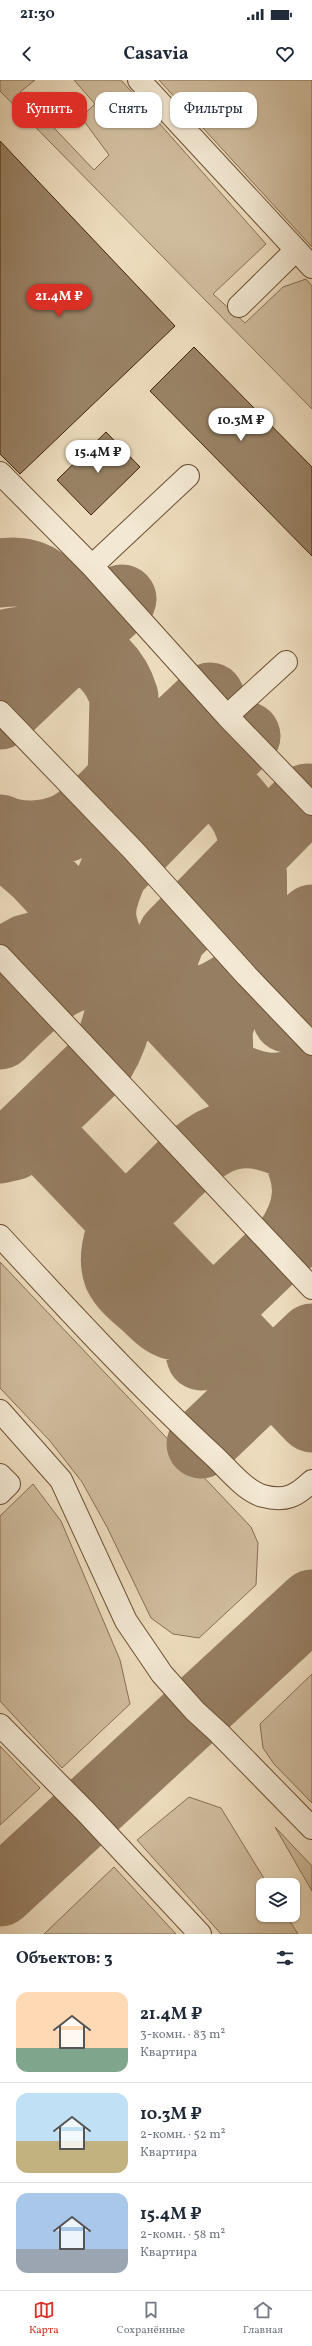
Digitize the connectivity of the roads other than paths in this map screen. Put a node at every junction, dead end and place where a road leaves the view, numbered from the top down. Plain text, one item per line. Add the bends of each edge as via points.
1 (139, 80) edge
2 (296, 250) junction
3 (312, 266) edge
4 (239, 306) dead end
5 (0, 473) edge
6 (188, 476) dead end
7 (92, 566) junction
8 (286, 662) dead end
9 (0, 712) edge
10 (227, 716) junction
11 (312, 804) edge
12 (0, 956) edge
13 (312, 1044) edge
14 (0, 1236) edge
15 (312, 1288) edge
16 (0, 1411) edge
17 (0, 1475) edge
18 (312, 1481) edge
19 (0, 1493) edge
20 (0, 1725) edge
21 (312, 1828) edge
22 (200, 1934) edge

1 - 2 lane
2 - 3 lane
2 - 4 lane
5 - 7 lane
6 - 7 lane
7 - 10 lane
8 - 10 lane
9 - 13 lane via 133,850
10 - 11 lane
12 - 15 lane
14 - 18 lane via 89,1333 249,1488 262,1496 287,1499 302,1491
16 - 21 lane via 61,1480 126,1621 162,1674 195,1711
17 - 19 lane via 9,1484
20 - 22 lane

